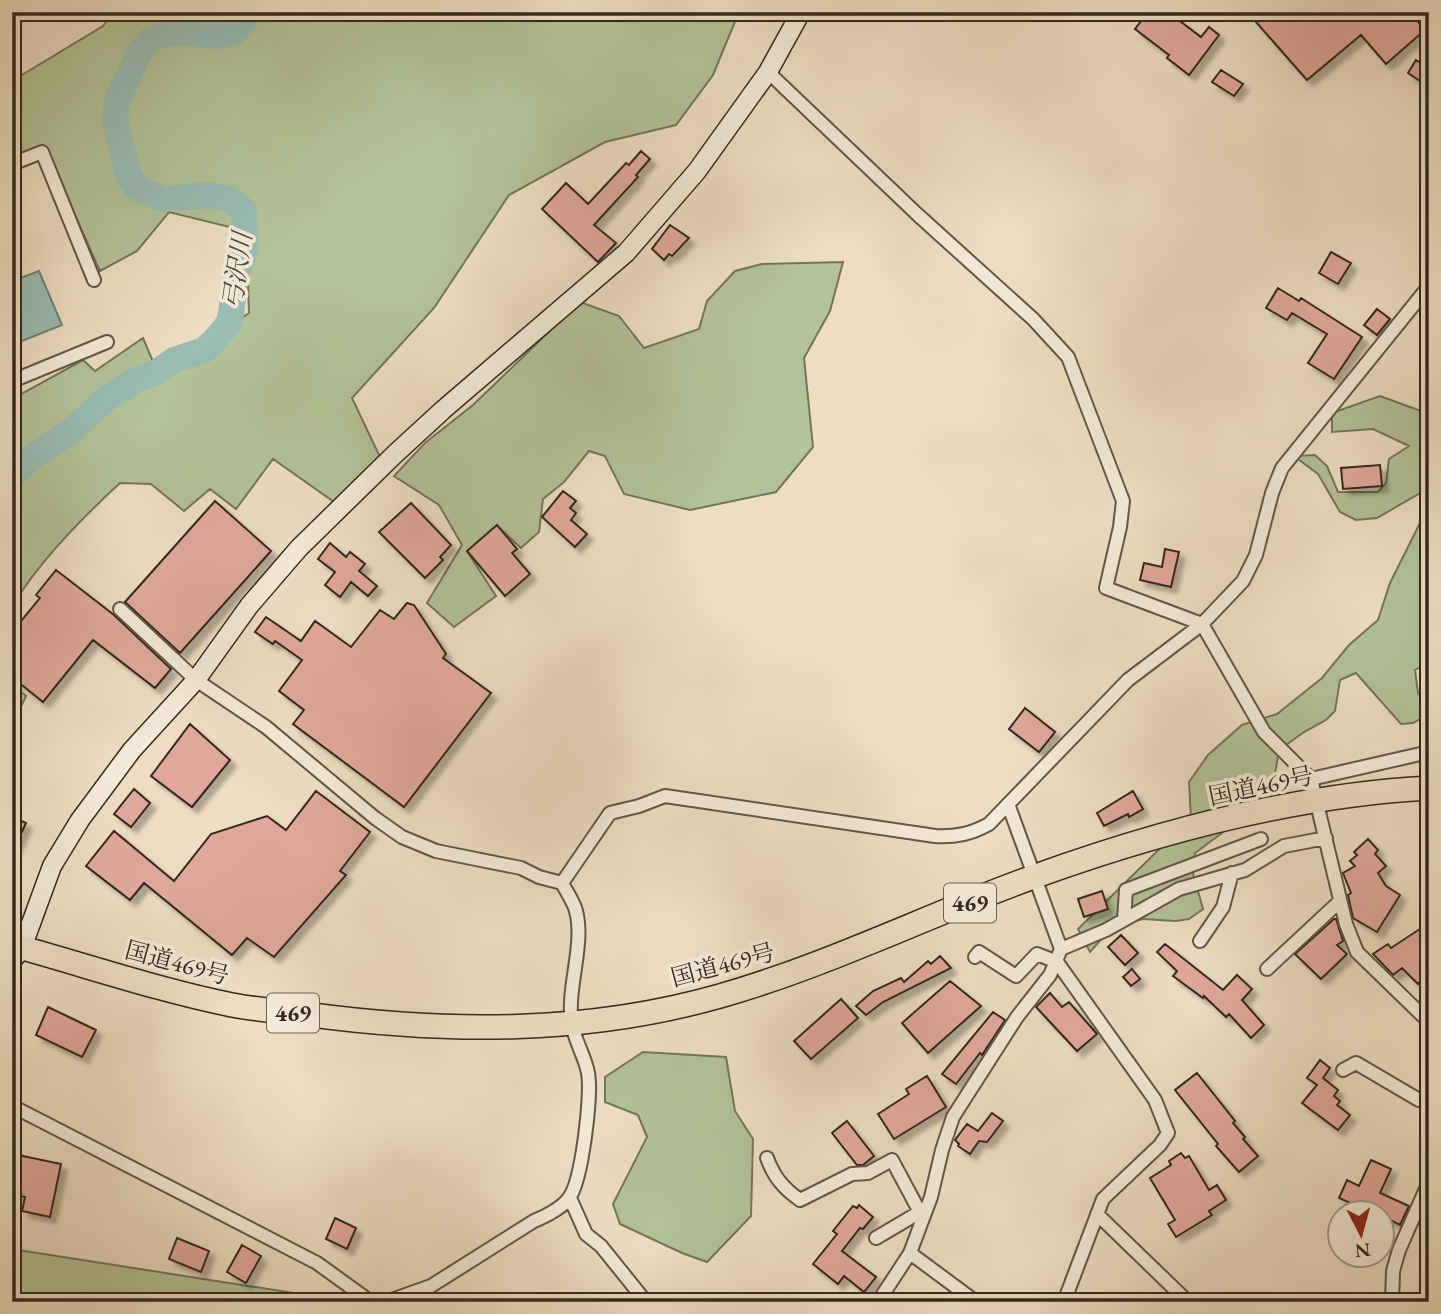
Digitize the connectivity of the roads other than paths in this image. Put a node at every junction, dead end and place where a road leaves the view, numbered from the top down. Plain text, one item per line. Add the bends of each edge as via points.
1 (801, 12) edge
2 (768, 72) junction
3 (12, 164) edge
4 (94, 281) dead end
5 (1429, 286) edge
6 (107, 342) dead end
7 (12, 381) edge
8 (120, 609) dead end
9 (1202, 624) junction
10 (196, 680) junction
11 (1429, 752) edge
12 (1429, 788) edge
13 (1314, 790) junction
14 (1008, 804) junction
15 (1326, 838) junction
16 (1261, 839) dead end
17 (1232, 873) junction
18 (1035, 877) junction
19 (562, 883) junction
20 (1340, 901) junction
21 (1124, 920) junction
22 (1200, 940) dead end
23 (1061, 949) junction
24 (15, 951) edge
25 (975, 957) dead end
26 (1057, 962) junction
27 (1267, 970) dead end
28 (1429, 1023) edge
29 (572, 1024) junction
30 (1343, 1070) dead end
31 (1429, 1097) edge
32 (12, 1106) edge
33 (767, 1158) dead end
34 (1429, 1182) edge
35 (570, 1198) junction
36 (1097, 1214) junction
37 (921, 1215) junction
38 (876, 1238) dead end
39 (910, 1253) junction
40 (371, 1302) edge
41 (386, 1302) edge
42 (646, 1302) edge
43 (878, 1302) edge
44 (976, 1302) edge
45 (1064, 1302) edge
46 (1188, 1302) edge
47 (1392, 1302) edge

1 - 2 street
2 - 9 street via 1068,357 1123,501 1106,588
2 - 10 street via 696,171 626,253 444,409 299,548 249,606
3 - 4 street via 42,152
5 - 9 street via 1282,468 1248,572
6 - 7 street
8 - 10 street
9 - 13 street via 1264,732
9 - 14 street via 1128,680
10 - 19 street via 266,727 402,837 436,851 521,868
10 - 24 street via 132,750 80,820 52,866
11 - 13 street
12 - 13 highway, 国道469号 / 469
13 - 15 street
13 - 18 highway, 国道469号 / 469
14 - 18 street
14 - 19 street via 989,824 973,832 935,836 665,796 610,813
15 - 17 street via 1284,846
15 - 20 street
16 - 21 street via 1126,890
17 - 21 street via 1179,889
17 - 22 street via 1223,907
18 - 23 street
18 - 29 highway, 国道469号 / 469 via 806,969 717,996
19 - 29 street via 576,911
20 - 27 street
20 - 28 street via 1357,952
21 - 23 street
23 - 26 street
24 - 29 highway, 国道469号 / 469 via 233,1005 368,1023 462,1029
25 - 26 street via 979,952 1016,976 1037,954
26 - 36 street via 1155,1100 1168,1133 1103,1199
26 - 37 street via 953,1117
29 - 35 street via 589,1077 587,1121
30 - 31 street via 1356,1063 1419,1101
32 - 40 street via 317,1263
33 - 37 street via 774,1176 800,1200 892,1160
34 - 47 street via 1399,1250
35 - 41 street via 430,1286
35 - 42 street via 586,1234
36 - 45 street
36 - 46 street
37 - 38 street
37 - 39 street
39 - 43 street
39 - 44 street

